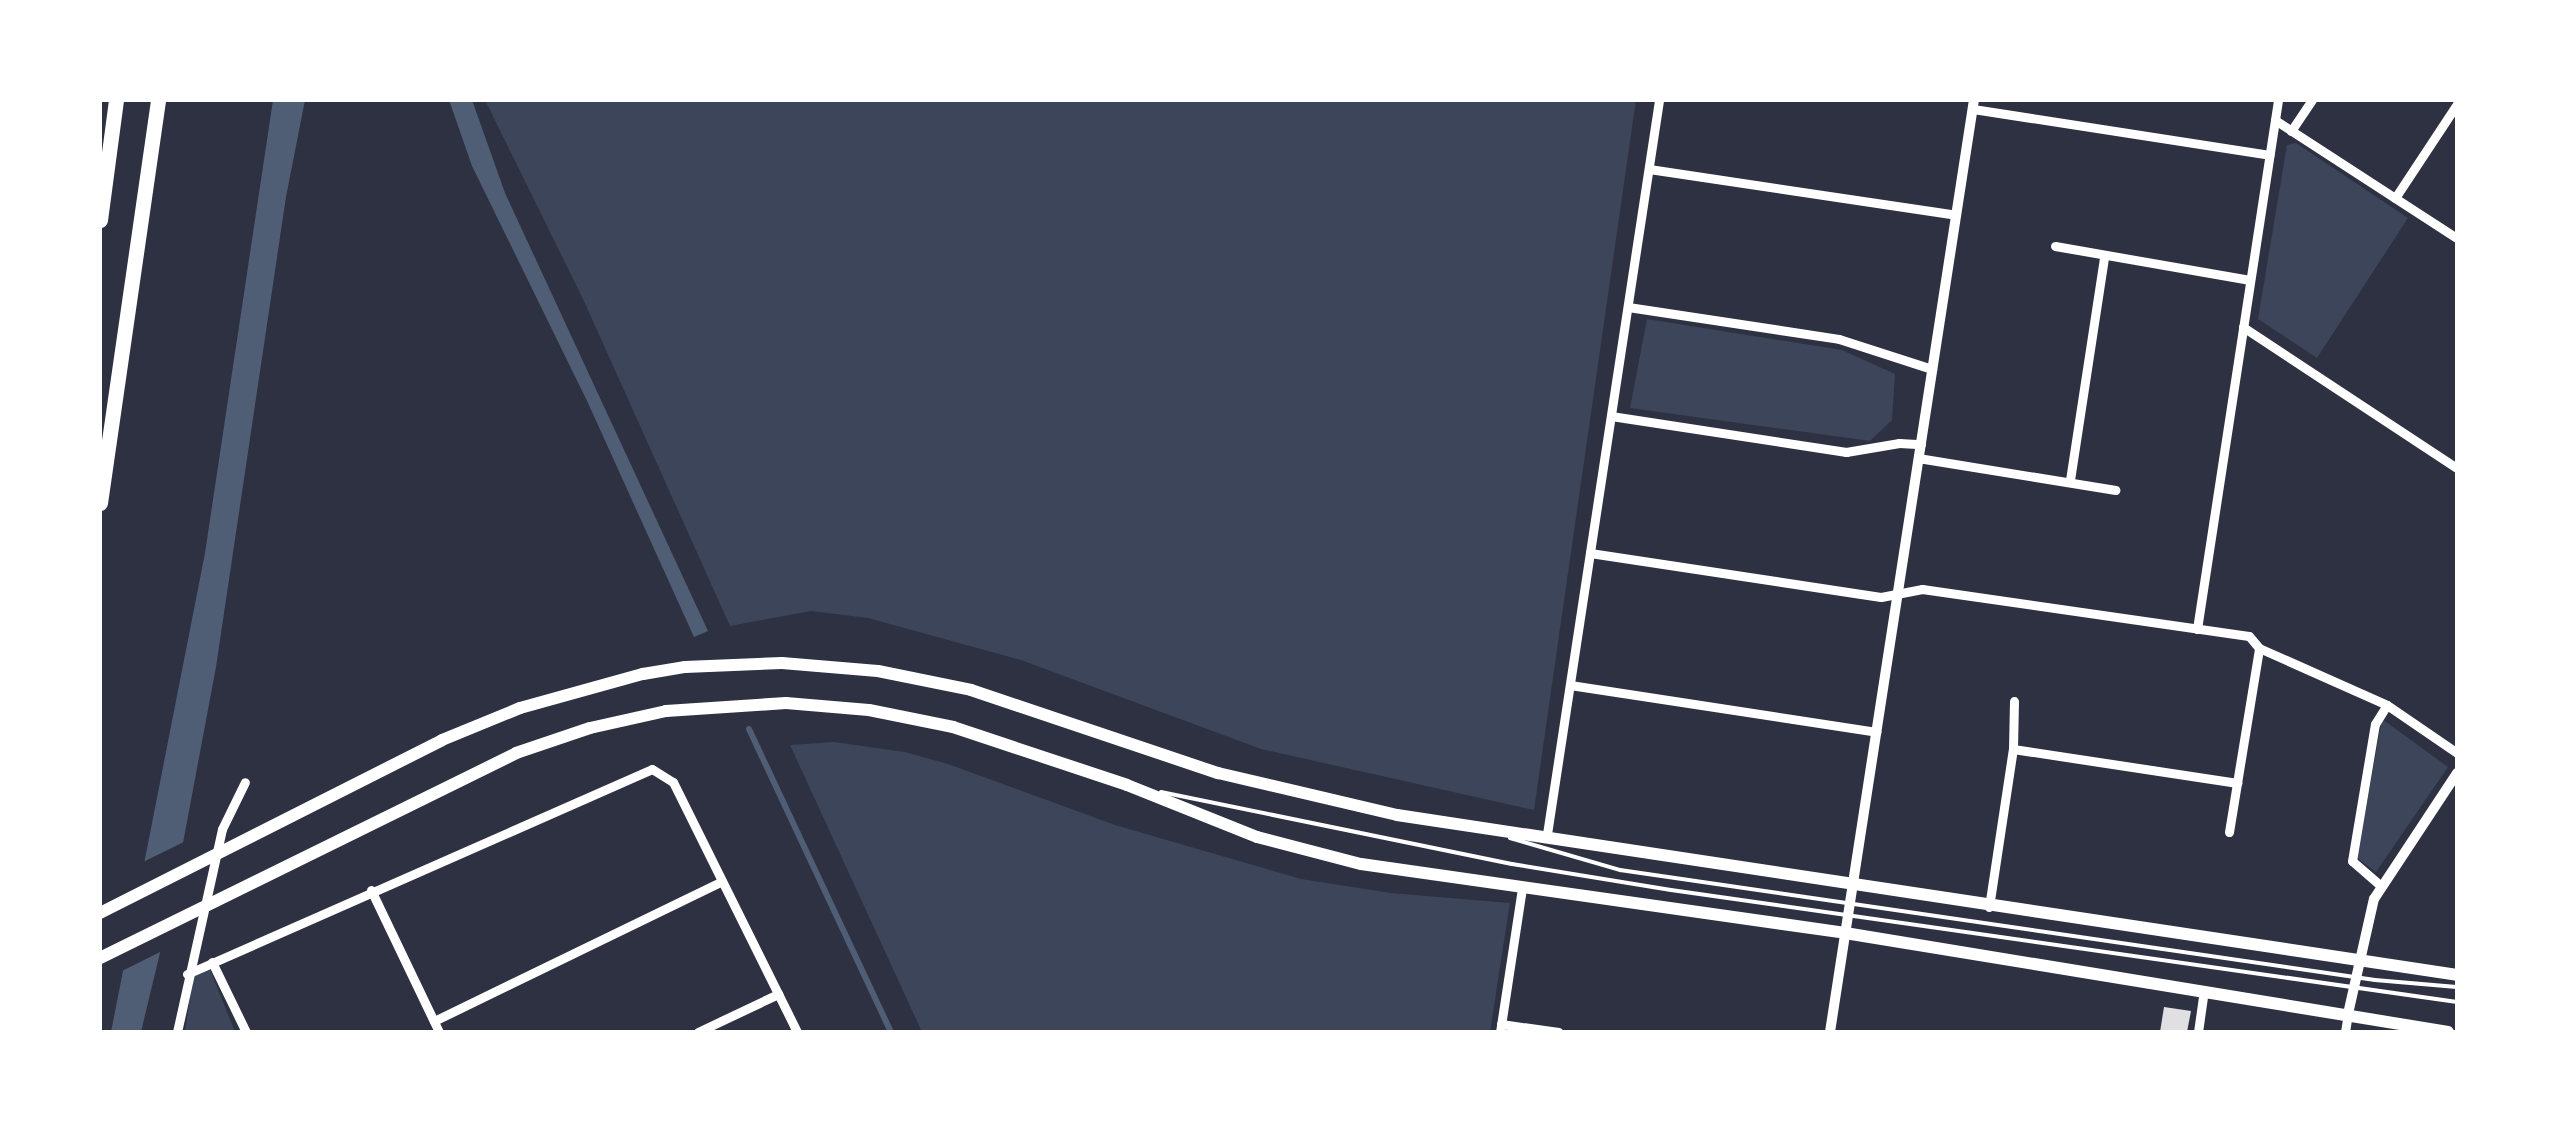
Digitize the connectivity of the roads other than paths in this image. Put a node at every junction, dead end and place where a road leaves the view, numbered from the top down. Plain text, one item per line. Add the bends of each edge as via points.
1 (116, 100) edge
2 (158, 100) edge
3 (1659, 100) edge
4 (2278, 100) edge
5 (2312, 100) edge
6 (1973, 104) edge
7 (2457, 104) edge
8 (2275, 120) junction
9 (2291, 131) junction
10 (2269, 155) junction
11 (1649, 169) junction
12 (2394, 198) junction
13 (1956, 215) junction
14 (100, 220) edge
15 (2457, 238) edge
16 (2055, 246) dead end
17 (2104, 258) junction
18 (2250, 280) junction
19 (1628, 307) junction
20 (2243, 327) junction
21 (1932, 369) junction
22 (1611, 416) junction
23 (1920, 444) junction
24 (1918, 458) junction
25 (2457, 468) edge
26 (2070, 480) junction
27 (2115, 490) dead end
28 (100, 503) edge
29 (1590, 552) junction
30 (1898, 593) junction
31 (2197, 628) junction
32 (2259, 648) junction
33 (1570, 685) junction
34 (2014, 701) dead end
35 (2386, 705) junction
36 (1876, 732) junction
37 (2013, 749) junction
38 (2457, 753) edge
39 (2457, 773) edge
40 (245, 782) dead end
41 (2237, 782) junction
42 (1127, 785) junction
43 (1485, 830) junction
44 (2229, 832) dead end
45 (1547, 834) junction
46 (722, 881) junction
47 (1852, 884) junction
48 (2382, 886) junction
49 (1522, 888) junction
50 (371, 890) junction
51 (1989, 907) junction
52 (1849, 908) junction
53 (100, 913) edge
54 (1845, 933) junction
55 (100, 958) edge
56 (212, 962) junction
57 (186, 974) junction
58 (2457, 974) edge
59 (2354, 975) junction
60 (2457, 987) edge
61 (2204, 990) junction
62 (778, 994) junction
63 (2457, 1002) edge
64 (2348, 1014) junction
65 (434, 1021) junction
66 (1500, 1028) edge
67 (177, 1032) edge
68 (246, 1032) edge
69 (440, 1032) edge
70 (698, 1032) edge
71 (797, 1032) edge
72 (1558, 1032) edge
73 (1830, 1032) edge
74 (2198, 1032) edge
75 (2345, 1032) edge
76 (2448, 1032) edge

1 - 14 highway
2 - 28 highway
3 - 11 street
4 - 8 street
5 - 9 street
6 - 10 street
6 - 13 street
7 - 12 street
8 - 9 street
8 - 10 street
9 - 12 street
10 - 18 street
11 - 13 street
11 - 19 street
12 - 15 street
13 - 21 street
16 - 17 street
17 - 18 street
17 - 26 street
18 - 20 street
19 - 21 street via 1839,339
19 - 22 street
20 - 25 street
20 - 31 street
21 - 23 street
22 - 23 street via 1846,452
22 - 29 street
23 - 24 street
24 - 26 street
24 - 30 street
26 - 27 street
29 - 30 street via 1882,597
29 - 33 street
30 - 31 street via 1922,589
30 - 36 street
31 - 32 street via 2254,637
32 - 35 street
32 - 41 street
33 - 36 street
33 - 45 street
34 - 37 street
35 - 38 street
35 - 48 street via 2375,724 2352,861
36 - 47 street
37 - 41 street
37 - 51 street
39 - 48 street
40 - 57 street via 226,814
41 - 44 street
42 - 49 main road via 1292,848
42 - 52 lane via 1512,864
42 - 55 main road via 912,717 813,704 704,706 609,723 516,752
43 - 45 main road
43 - 52 lane via 1620,870
43 - 53 main road via 1253,784 925,679 830,665 734,664 643,674 520,708 442,740
45 - 47 main road
46 - 50 street via 673,782 659,770 638,772
46 - 62 street
46 - 65 street
47 - 51 main road
47 - 52 street
48 - 59 street
49 - 54 main road
49 - 66 street
50 - 56 street
50 - 65 street
51 - 59 main road
52 - 54 street
52 - 59 lane
52 - 59 lane
54 - 61 main road
54 - 73 street
56 - 57 street
56 - 68 street
57 - 67 street
58 - 59 main road
59 - 60 lane
59 - 63 lane
59 - 64 street
61 - 64 main road
61 - 74 street
62 - 70 street
62 - 71 street
64 - 75 street
64 - 76 main road
65 - 69 street
66 - 72 street

